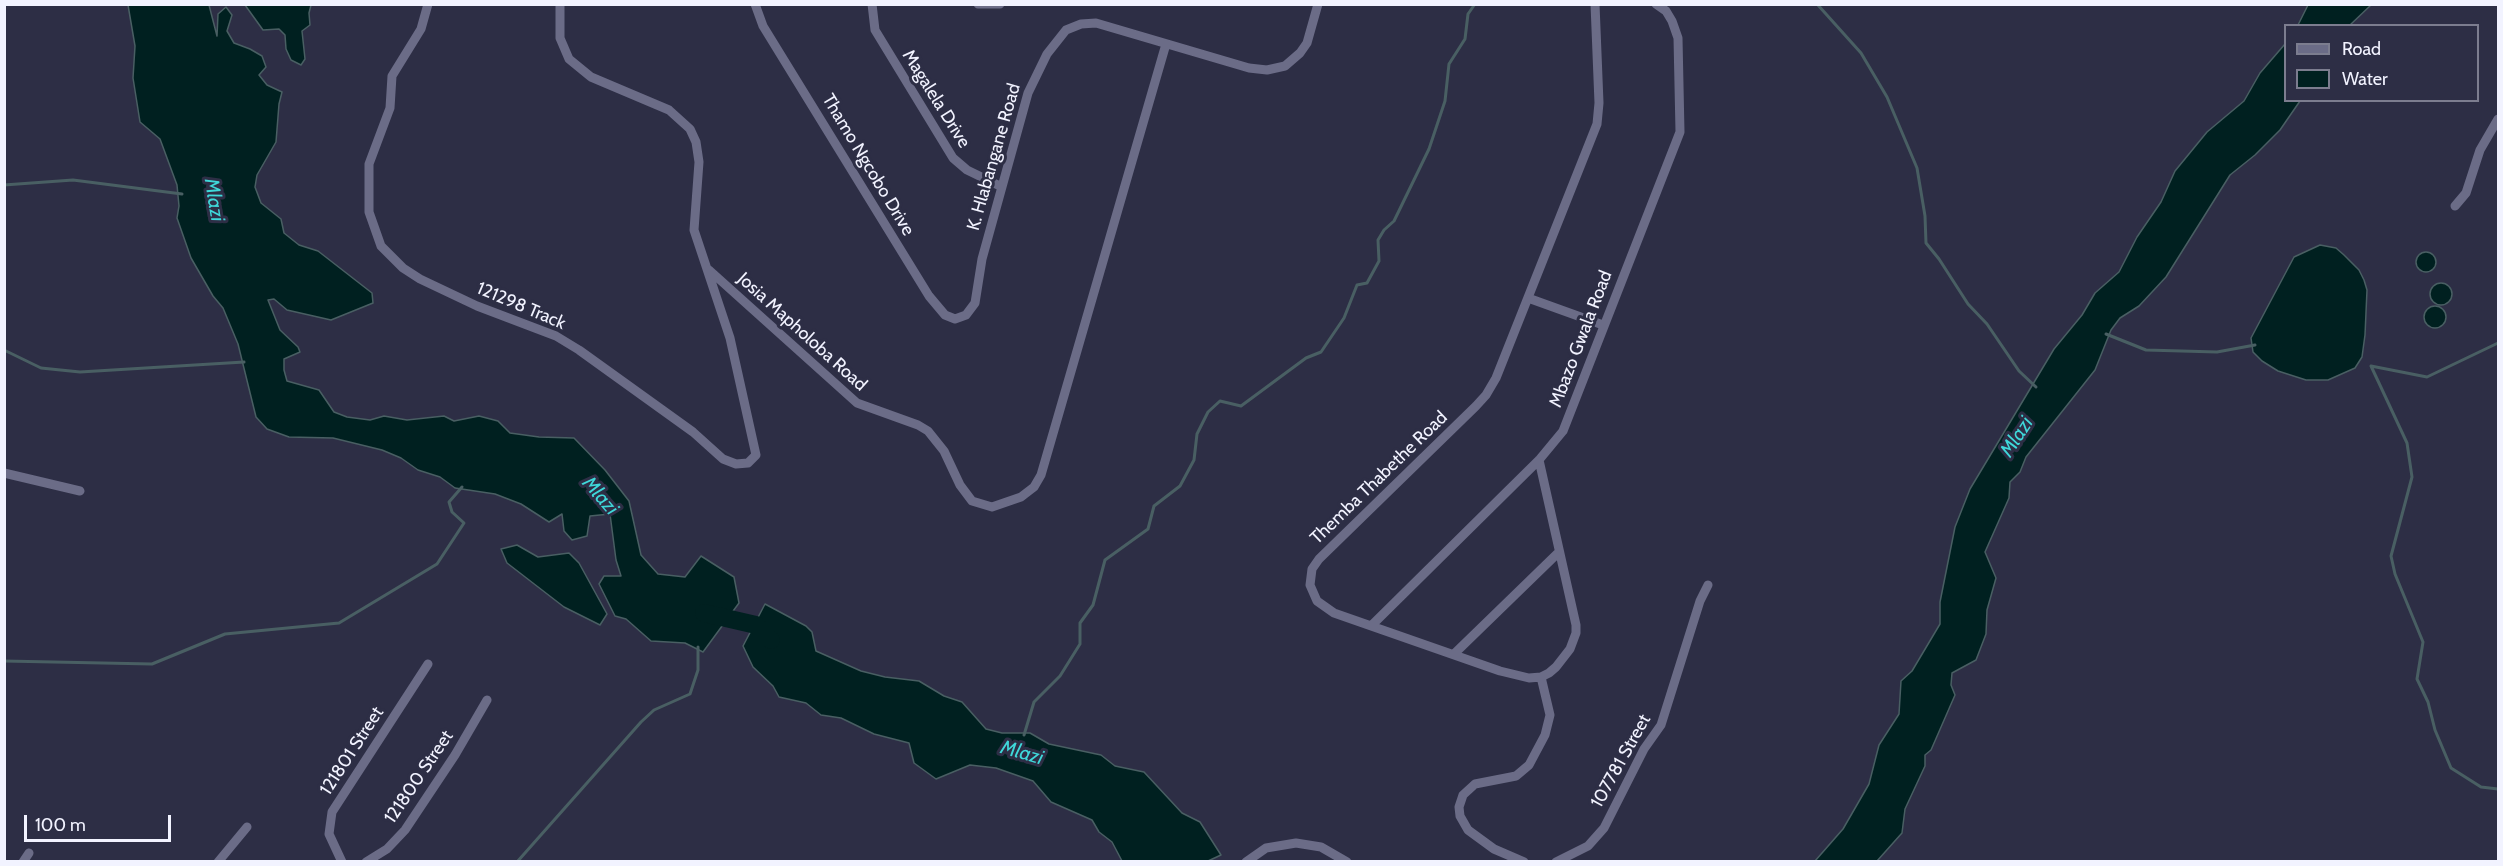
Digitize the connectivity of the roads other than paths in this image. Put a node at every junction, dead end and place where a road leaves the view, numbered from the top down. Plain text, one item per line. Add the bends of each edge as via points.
1 (428, 4) edge
2 (560, 4) edge
3 (754, 4) edge
4 (872, 4) edge
5 (978, 4) edge
6 (1000, 4) edge
7 (1318, 4) edge
8 (1595, 4) edge
9 (1656, 4) edge
10 (1166, 44) junction
11 (2499, 119) edge
12 (1002, 188) junction
13 (2455, 206) dead end
14 (708, 268) junction
15 (1528, 298) junction
16 (969, 312) joint
17 (1604, 325) junction
18 (1539, 460) junction
19 (4, 473) edge
20 (80, 491) dead end
21 (1559, 552) junction
22 (1708, 585) dead end
23 (1372, 625) junction
24 (1454, 654) junction
25 (428, 664) dead end
26 (1541, 676) junction
27 (487, 699) dead end
28 (247, 827) dead end
29 (218, 861) edge
30 (342, 861) edge
31 (366, 861) edge
32 (1246, 861) edge
33 (1347, 861) edge
34 (1524, 861) edge
35 (1556, 861) edge

1 - 14 street, 121298 Track via 421,29 392,76 390,108 369,164 369,212 381,246 403,268 477,306 564,341 693,432 723,459 744,465 755,458 754,446 730,338
2 - 14 street, Josia Mapholoba Road via 560,38 565,53 579,69 662,106 690,129 699,162 694,225
3 - 16 street, Thamo Ngcobo Drive via 763,26 933,303 952,319
4 - 12 street, Magalela Drive via 875,30 953,158
5 - 6 street
7 - 10 street, K. Hlabangane Road via 1304,48 1292,61 1276,69 1249,68
8 - 15 street, Themba Thabethe Road via 1597,124
9 - 17 street, Mbazo Gwala Road via 1666,11 1678,38 1680,132
10 - 12 street, K. Hlabangane Road via 1096,23 1081,24 1061,34 1028,93
10 - 14 street, Josia Mapholoba Road via 1041,476 1021,497 992,507 972,501 928,431 857,403
11 - 13 street via 2480,150 2466,193
12 - 16 street, K. Hlabangane Road via 982,259 977,295
15 - 17 street
15 - 23 street, Themba Thabethe Road via 1486,395 1312,569 1310,585 1317,601 1334,613
17 - 18 street, Mbazo Gwala Road via 1563,431
18 - 21 street
18 - 23 street, Mbazo Gwala Road
19 - 20 street
21 - 24 street
21 - 26 street via 1576,633 1557,667
22 - 35 street, 107781 Street via 1661,725 1644,749 1604,828 1588,846
23 - 24 street, Themba Thabethe Road
24 - 26 street, Themba Thabethe Road via 1515,675
25 - 30 street, 121801 Street via 332,812 329,834
26 - 34 street via 1550,715 1545,735 1529,765 1516,776 1475,783 1463,795 1460,807 1468,830 1494,849
27 - 31 street, 121800 Street via 405,830 387,849
28 - 29 street
32 - 33 street via 1272,846 1296,843 1321,847

